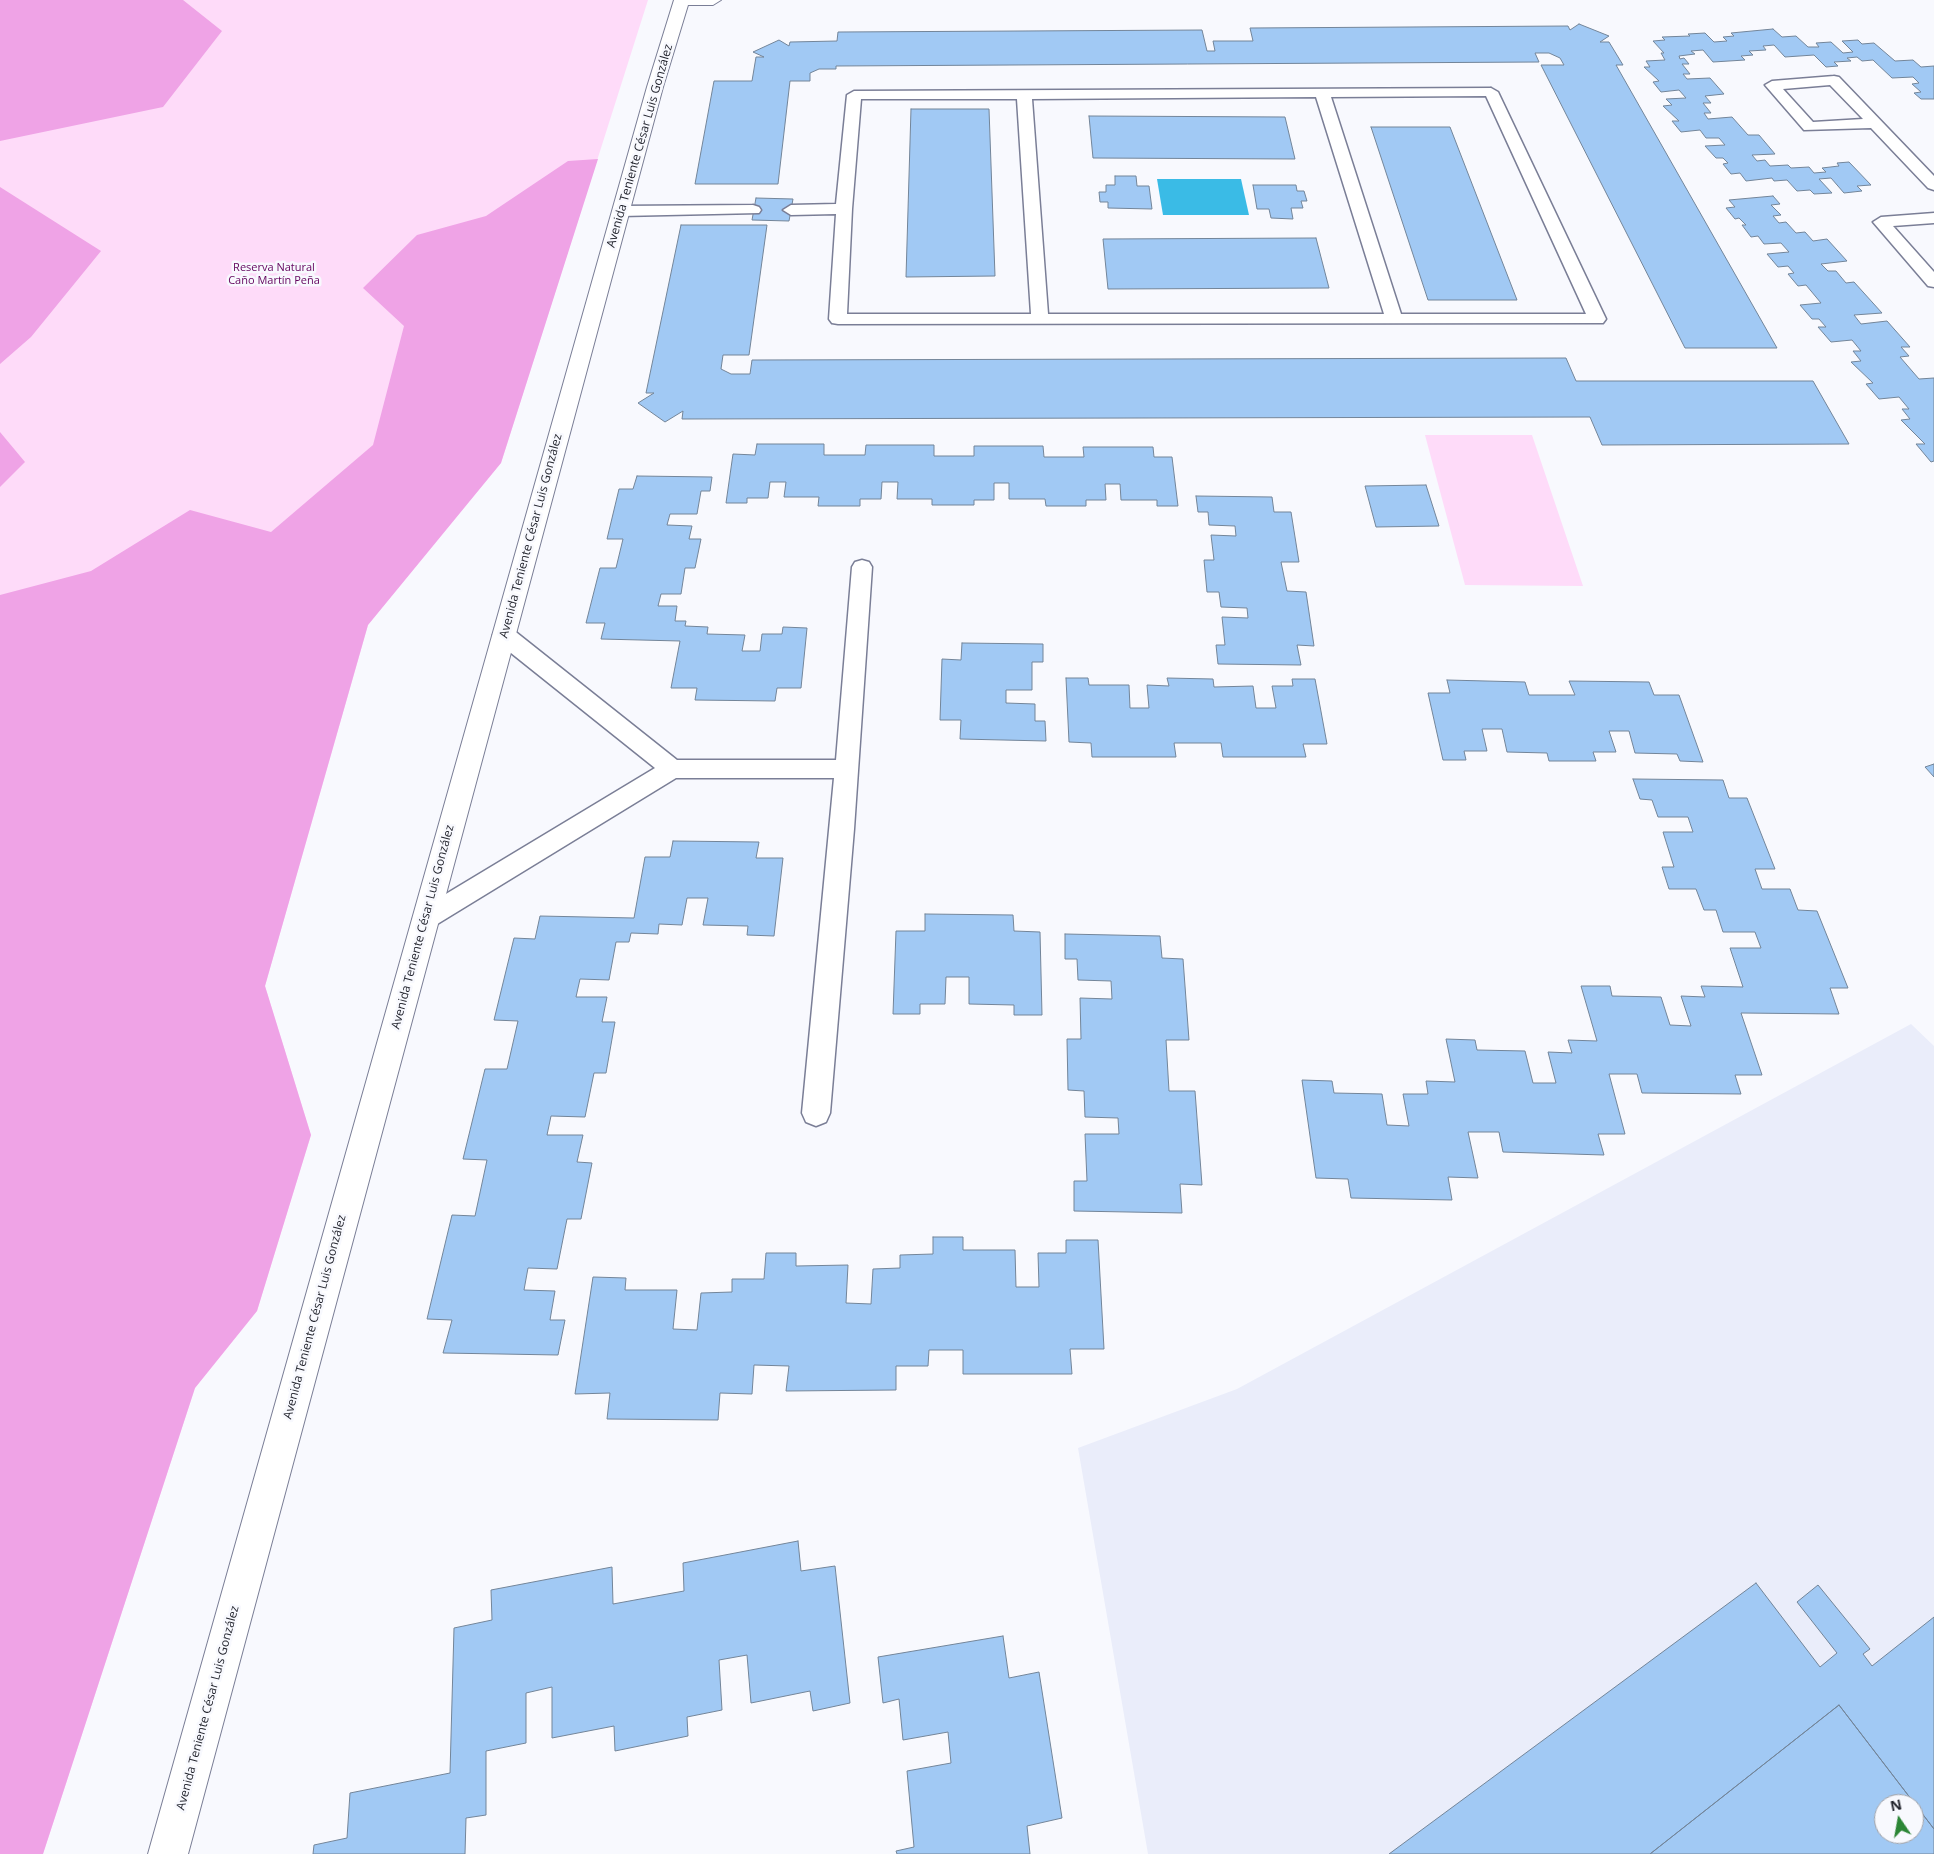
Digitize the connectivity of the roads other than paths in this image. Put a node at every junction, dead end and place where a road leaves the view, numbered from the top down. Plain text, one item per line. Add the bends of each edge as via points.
1 (682, 0) edge
2 (713, 0) edge
3 (1322, 92) junction
4 (1024, 94) junction
5 (1874, 123) junction
6 (1934, 185) edge
7 (844, 209) junction
8 (753, 210) dead end
9 (791, 210) dead end
10 (621, 211) junction
11 (1934, 218) edge
12 (1934, 282) edge
13 (1040, 319) junction
14 (1394, 319) junction
15 (862, 567) dead end
16 (504, 635) junction
17 (672, 769) junction
18 (846, 769) junction
19 (425, 919) junction
20 (816, 1112) dead end
21 (168, 1854) edge

1 - 2 street
1 - 10 street, Avenida Teniente César Luis González
3 - 4 lane
3 - 14 lane
3 - 14 lane via 1491,92 1597,319
4 - 7 lane via 854,95
4 - 13 lane
5 - 5 lane via 1834,80 1772,85 1809,127
5 - 6 lane
7 - 9 lane
7 - 13 lane via 838,319
8 - 10 lane
10 - 16 street, Avenida Teniente César Luis González
11 - 12 lane via 1881,222
13 - 14 lane
15 - 18 lane
16 - 17 lane
16 - 19 street, Avenida Teniente César Luis González
17 - 18 lane
17 - 19 lane
18 - 20 lane
19 - 21 street, Avenida Teniente César Luis González

